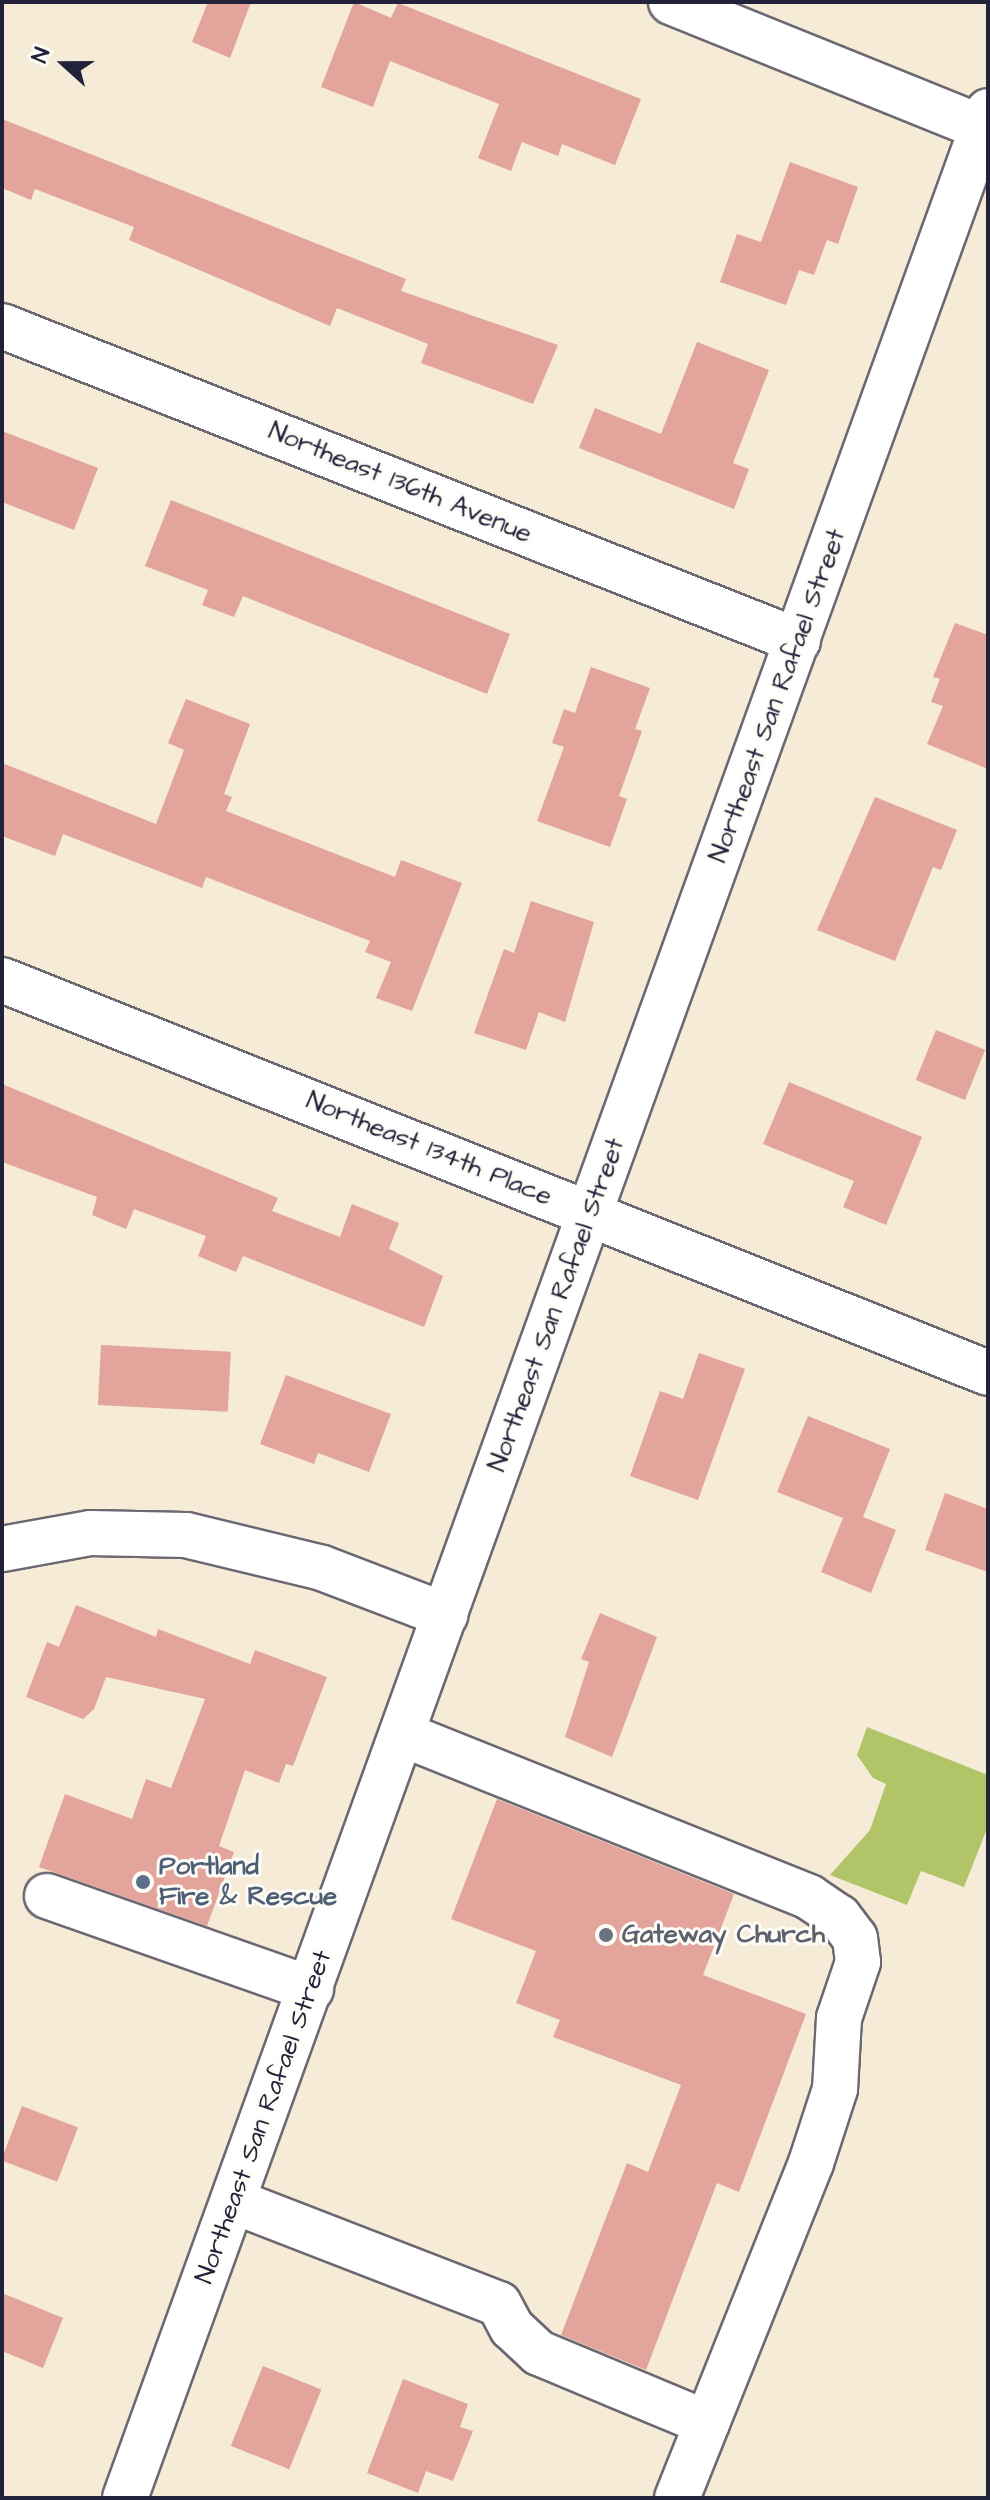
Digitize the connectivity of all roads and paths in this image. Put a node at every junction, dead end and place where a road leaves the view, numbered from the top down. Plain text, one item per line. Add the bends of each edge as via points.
1 (671, 2) edge
2 (985, 119) edge
3 (2, 326) edge
4 (798, 641) junction
5 (2, 980) edge
6 (590, 1212) junction
7 (988, 1373) edge
8 (2, 1549) edge
9 (445, 1615) junction
10 (402, 1734) junction
11 (47, 1896) dead end
12 (311, 1989) junction
13 (233, 2201) junction
14 (707, 2423) junction
15 (125, 2498) edge
16 (677, 2498) edge

1 - 2 street
2 - 4 street, Northeast San Rafael Street
3 - 4 street, Northeast 136th Avenue
4 - 6 street, Northeast San Rafael Street
5 - 6 street, Northeast 134th Place
6 - 7 street, Northeast 134th Place
6 - 9 street, Northeast San Rafael Street
8 - 9 street via 90,1533 186,1535 322,1568
9 - 10 street, Northeast San Rafael Street
10 - 12 street, Northeast San Rafael Street
10 - 14 street via 809,1897 839,1917 855,1938 858,1962 839,2018 835,2089 811,2163
11 - 12 street
12 - 13 street, Northeast San Rafael Street
13 - 14 street via 499,2304 512,2328 539,2353
13 - 15 street, Northeast San Rafael Street
14 - 16 street

